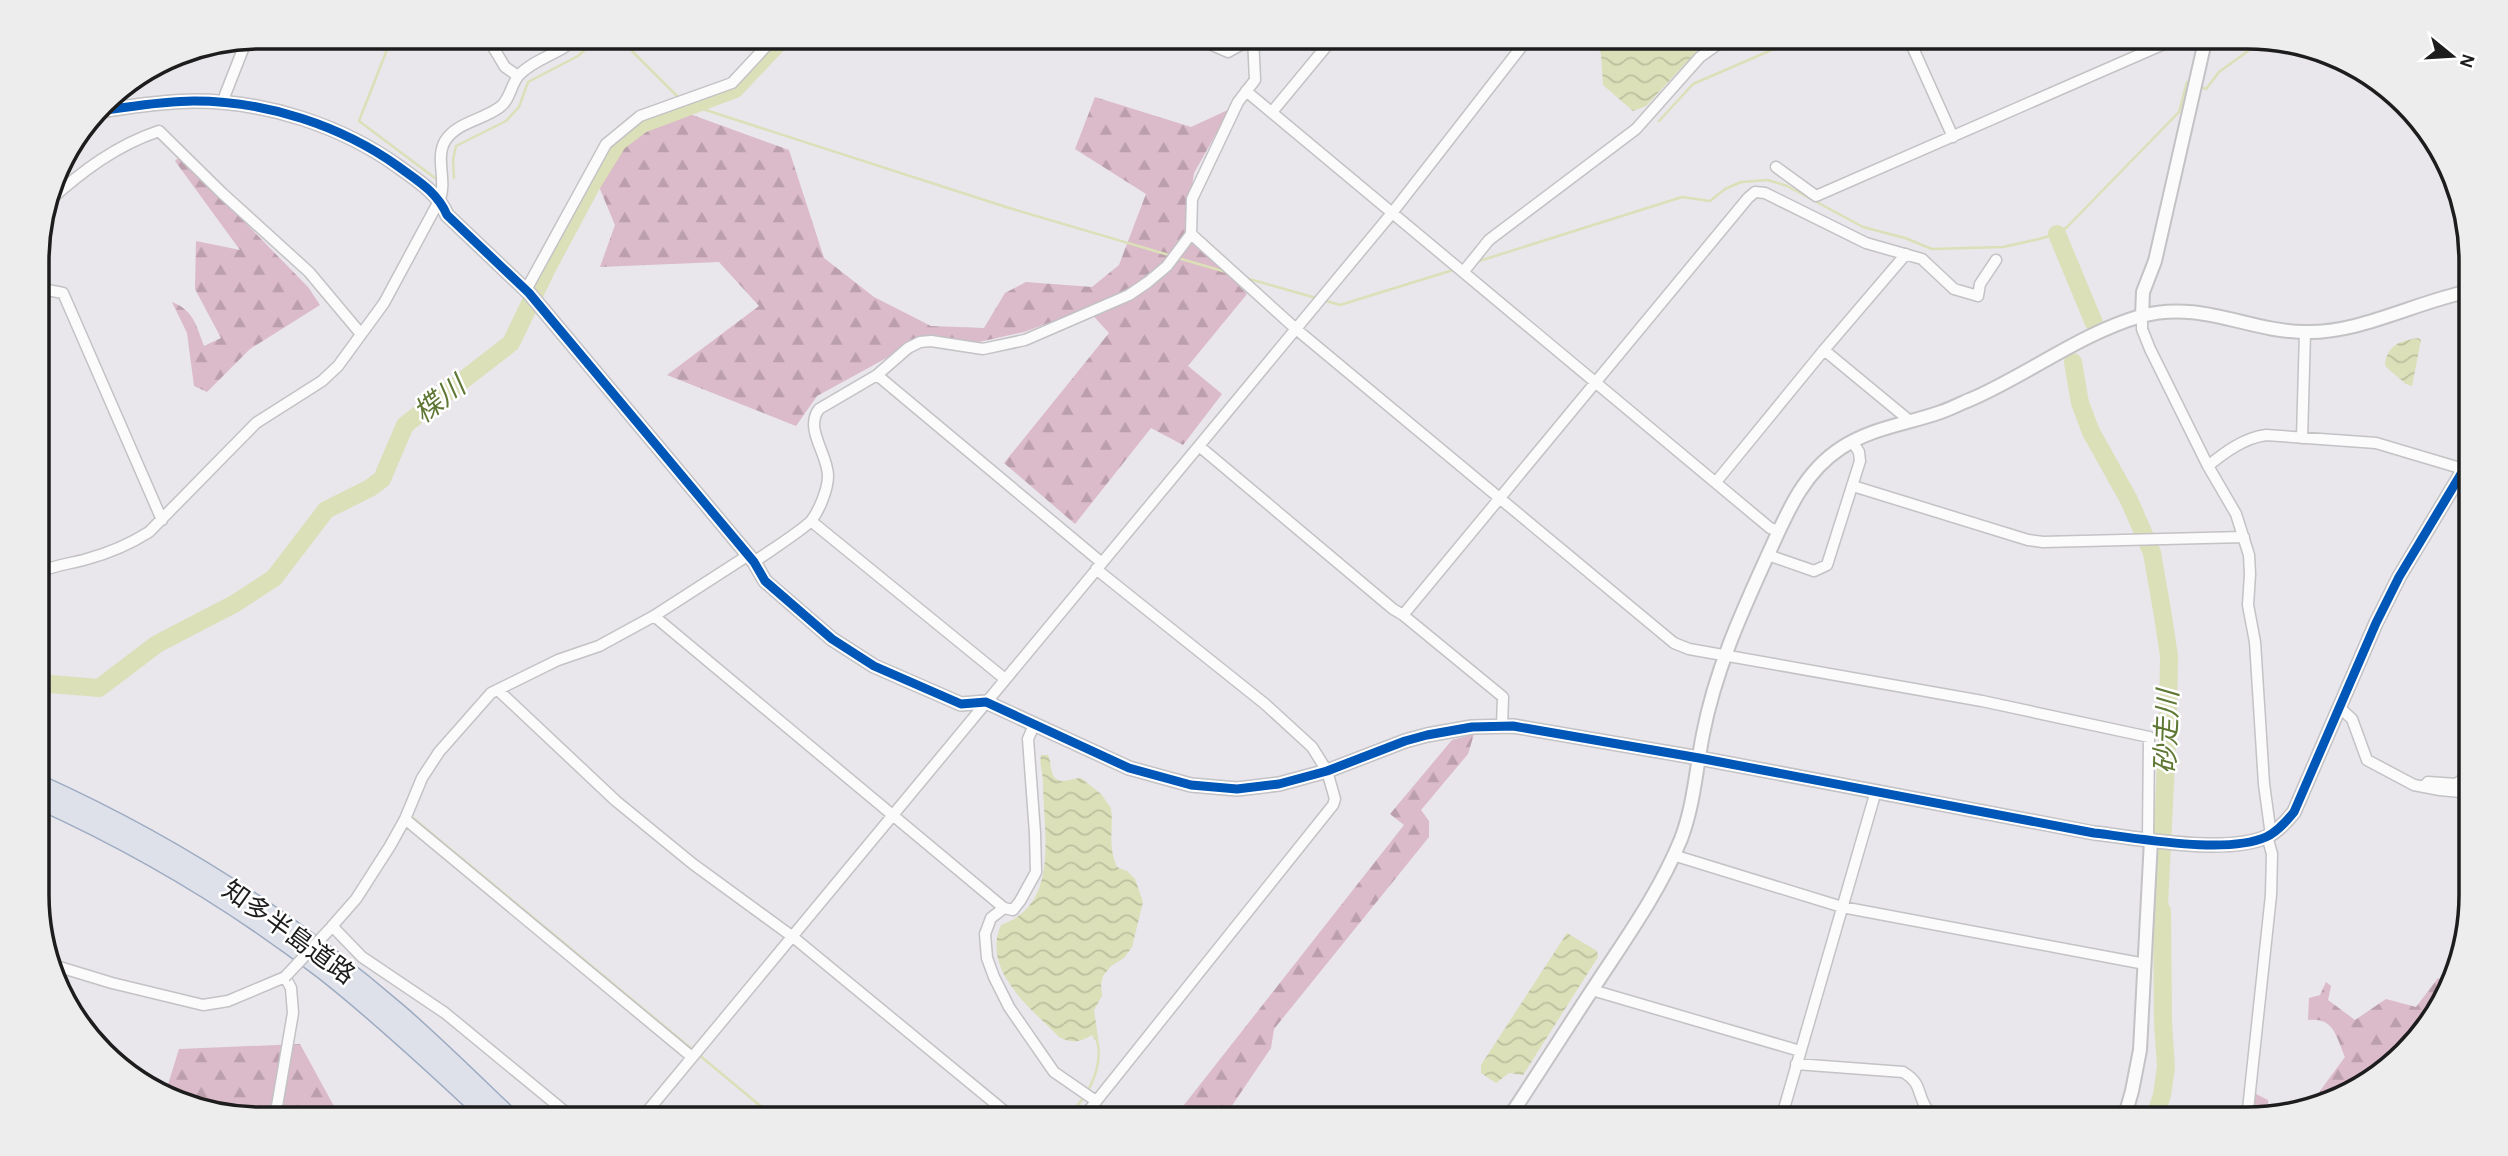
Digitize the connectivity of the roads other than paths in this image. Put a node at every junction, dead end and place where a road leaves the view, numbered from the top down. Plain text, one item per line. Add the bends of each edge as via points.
1 (494, 49) edge
2 (562, 49) edge
3 (764, 49) edge
4 (1254, 49) edge
5 (1324, 49) edge
6 (1520, 49) edge
7 (1711, 49) edge
8 (1913, 49) edge
9 (2153, 49) edge
10 (2203, 49) edge
11 (243, 50) edge
12 (518, 76) junction
13 (1246, 91) junction
14 (225, 103) junction
15 (113, 109) edge
16 (1272, 112) junction
17 (1953, 137) junction
18 (1776, 167) dead end
19 (62, 189) edge
20 (440, 199) junction
21 (1392, 213) junction
22 (1191, 234) junction
23 (1906, 254) junction
24 (1996, 260) dead end
25 (1464, 271) junction
26 (49, 290) edge
27 (527, 292) junction
28 (2459, 293) edge
29 (2142, 316) junction
30 (1296, 329) junction
31 (2305, 332) junction
32 (361, 334) junction
33 (1824, 350) junction
34 (877, 375) junction
35 (1597, 382) junction
36 (1910, 421) junction
37 (2302, 438) junction
38 (1852, 441) junction
39 (1199, 446) junction
40 (2459, 465) edge
41 (2208, 466) junction
42 (2459, 481) edge
43 (1716, 482) junction
44 (1853, 486) junction
45 (1499, 499) junction
46 (162, 520) junction
47 (811, 521) junction
48 (1778, 531) junction
49 (2244, 537) junction
50 (1768, 555) junction
51 (750, 559) junction
52 (1099, 566) junction
53 (49, 568) edge
54 (1403, 615) junction
55 (654, 616) junction
56 (1725, 655) junction
57 (1005, 679) junction
58 (498, 690) junction
59 (986, 702) junction
60 (2340, 708) junction
61 (1034, 725) junction
62 (1503, 726) junction
63 (1699, 758) junction
64 (1327, 771) junction
65 (2459, 782) edge
66 (2423, 787) junction
67 (49, 788) edge
68 (1876, 791) junction
69 (2459, 792) edge
70 (49, 804) edge
71 (892, 815) junction
72 (405, 819) junction
73 (2270, 834) junction
74 (2156, 840) junction
75 (1673, 855) junction
76 (1842, 907) junction
77 (1004, 908) junction
78 (330, 929) junction
79 (793, 937) junction
80 (2145, 964) junction
81 (62, 968) edge
82 (285, 977) junction
83 (1592, 990) junction
84 (1800, 1051) junction
85 (692, 1057) junction
86 (1797, 1064) junction
87 (1096, 1101) junction
88 (277, 1107) edge
89 (479, 1107) edge
90 (498, 1107) edge
91 (559, 1107) edge
92 (651, 1107) edge
93 (999, 1107) edge
94 (1091, 1107) edge
95 (1516, 1107) edge
96 (1784, 1107) edge
97 (1926, 1107) edge
98 (2127, 1107) edge
99 (2248, 1107) edge

1 - 12 street via 505,67
2 - 12 street
3 - 27 street via 732,83 640,116 606,144
4 - 13 street via 1255,80
5 - 16 street
6 - 21 street
7 - 25 street via 1636,129 1489,240
8 - 17 street
9 - 17 street
10 - 29 street via 2155,261 2143,292
11 - 14 street
12 - 20 street via 499,108 462,126 445,141
13 - 16 street
13 - 22 street via 1192,199
14 - 15 street
14 - 20 street via 292,116 339,133 389,160
16 - 21 street
17 - 18 street via 1814,199
19 - 32 street via 84,169 137,138 159,131 309,272
20 - 27 street via 447,215
20 - 32 street via 384,303
21 - 25 street
21 - 30 street
22 - 30 street
22 - 34 street via 1148,282 1081,318 1025,340 983,349 920,341
23 - 24 street via 1922,259 1954,289 1978,296 1980,284
23 - 33 street
23 - 35 street via 1866,243 1755,192
25 - 35 street
26 - 46 street via 63,293
27 - 51 street
28 - 31 street via 2352,326
29 - 31 street via 2207,313 2271,329
29 - 36 street via 2098,333 1985,393
29 - 41 street via 2150,349
30 - 39 street
30 - 45 street
31 - 37 street
32 - 46 street via 323,381 256,423
33 - 36 street
33 - 43 street
34 - 47 street via 814,415 828,475
34 - 52 street
35 - 43 street
35 - 45 street
36 - 38 street
37 - 40 street via 2376,443
37 - 41 street via 2253,437
38 - 44 street via 1860,459
38 - 48 street via 1816,469
39 - 52 street
39 - 54 street
41 - 49 street
42 - 60 street via 2399,577
43 - 48 street
44 - 49 street via 2022,540
44 - 50 street via 1830,560 1823,568 1814,571
45 - 54 street
45 - 56 street via 1674,643
46 - 53 street via 134,541
47 - 51 street
47 - 57 street
48 - 50 street
49 - 73 street
50 - 56 street
51 - 55 street
51 - 59 street via 765,581 832,639 874,666 961,704
52 - 57 street
52 - 64 street via 1265,704 1312,747
54 - 62 street via 1503,697
55 - 58 street
55 - 71 street
56 - 63 street
56 - 74 street via 1982,701 2150,737
57 - 59 street
58 - 72 street via 439,752
58 - 79 street via 616,802
59 - 61 street
59 - 71 street
60 - 66 street via 2352,719 2367,760
60 - 73 street via 2294,812
61 - 64 street via 1129,768 1191,786 1259,787
61 - 77 street via 1028,739 1036,872 1013,910
62 - 63 street
62 - 64 street via 1416,738
63 - 68 street
63 - 75 street via 1690,811
64 - 87 street via 1333,806
65 - 66 street via 2428,782
66 - 69 street
67 - 90 highway, 知多半島道路 via 194,864 322,952 400,1015
68 - 74 street via 2015,819
68 - 76 street
70 - 89 highway, 知多半島道路 via 160,861 280,939 388,1024
71 - 77 street
71 - 79 street
72 - 78 street via 356,899
72 - 85 street
73 - 74 street via 2232,845
73 - 99 street via 2271,895
74 - 80 street
75 - 76 street
75 - 83 street via 1650,902
76 - 80 street
76 - 84 street
77 - 87 street via 991,918 985,934 994,977 1054,1072
78 - 82 street, bridge
78 - 91 street via 362,957 445,1013
79 - 85 street
79 - 93 street
80 - 98 street via 2140,1050
81 - 82 street via 203,1005 228,1001
82 - 88 street via 293,1013
83 - 84 street
83 - 95 street
84 - 86 street
85 - 92 street
86 - 96 street
86 - 97 street via 1903,1072 1919,1086
87 - 94 street

